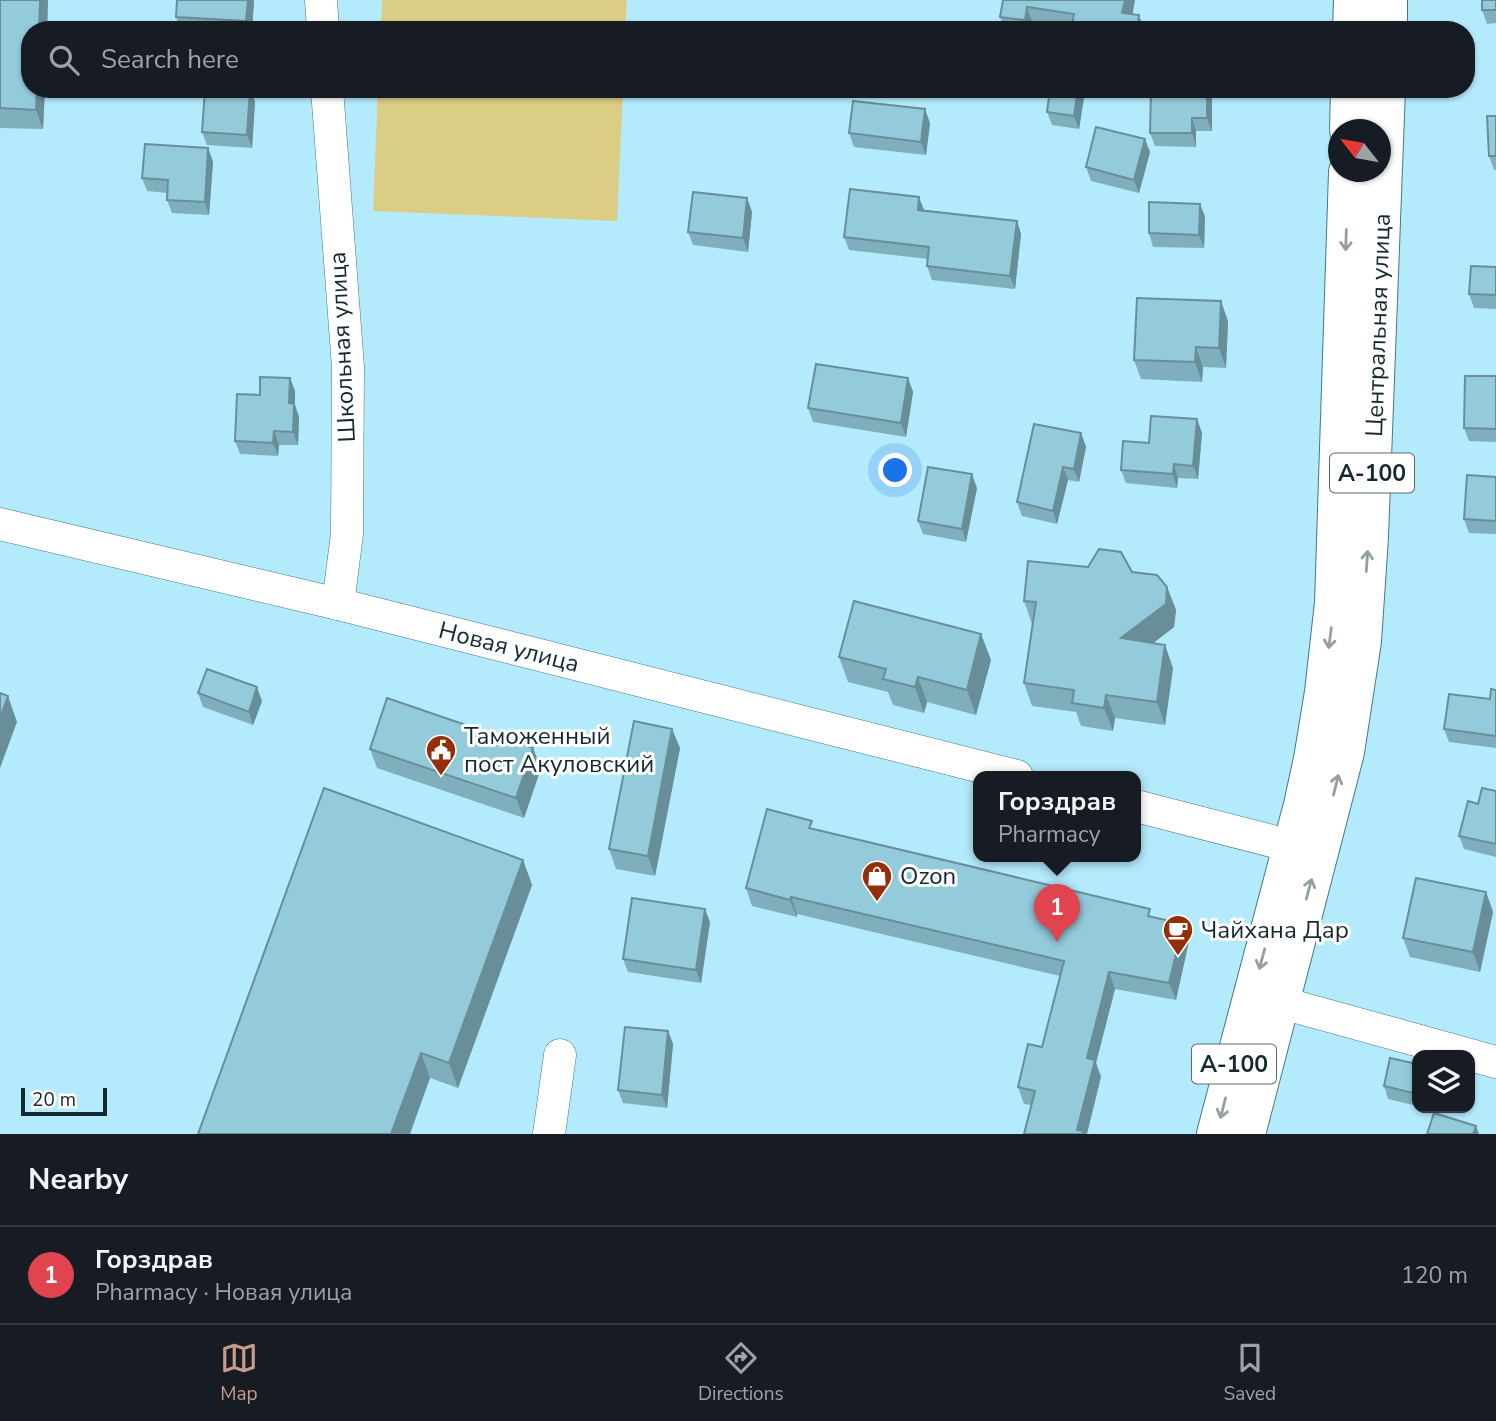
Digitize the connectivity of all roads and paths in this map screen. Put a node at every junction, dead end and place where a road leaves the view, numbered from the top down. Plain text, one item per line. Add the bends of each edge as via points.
1 (321, 0) edge
2 (1353, 0) edge
3 (1388, 0) edge
4 (322, 21) edge
5 (1352, 21) edge
6 (1388, 21) edge
7 (328, 98) edge
8 (1350, 98) edge
9 (1386, 98) edge
10 (1349, 119) edge
11 (1348, 182) edge
12 (0, 524) edge
13 (338, 604) junction
14 (997, 771) edge
15 (1141, 807) edge
16 (1291, 846) junction
17 (1266, 999) junction
18 (560, 1055) dead end
19 (1496, 1062) edge
20 (549, 1134) edge
21 (1216, 1134) edge
22 (1246, 1134) edge

1 - 4 street
2 - 5 main road
3 - 6 main road
7 - 13 street, Школьная улица via 348,367 347,534
8 - 10 main road
17 -> 9 main road, Центральная улица / А-100 via 1345,752 1362,641
11 -> 16 main road, Центральная улица / А-100 via 1334,603 1313,759
12 - 13 street, Новая улица
13 - 14 street, Новая улица
15 - 16 street
16 -> 17 main road, Центральная улица / А-100
17 - 19 street
17 -> 21 main road, Центральная улица / А-100
17 - 22 main road, Центральная улица / А-100
18 - 20 street

